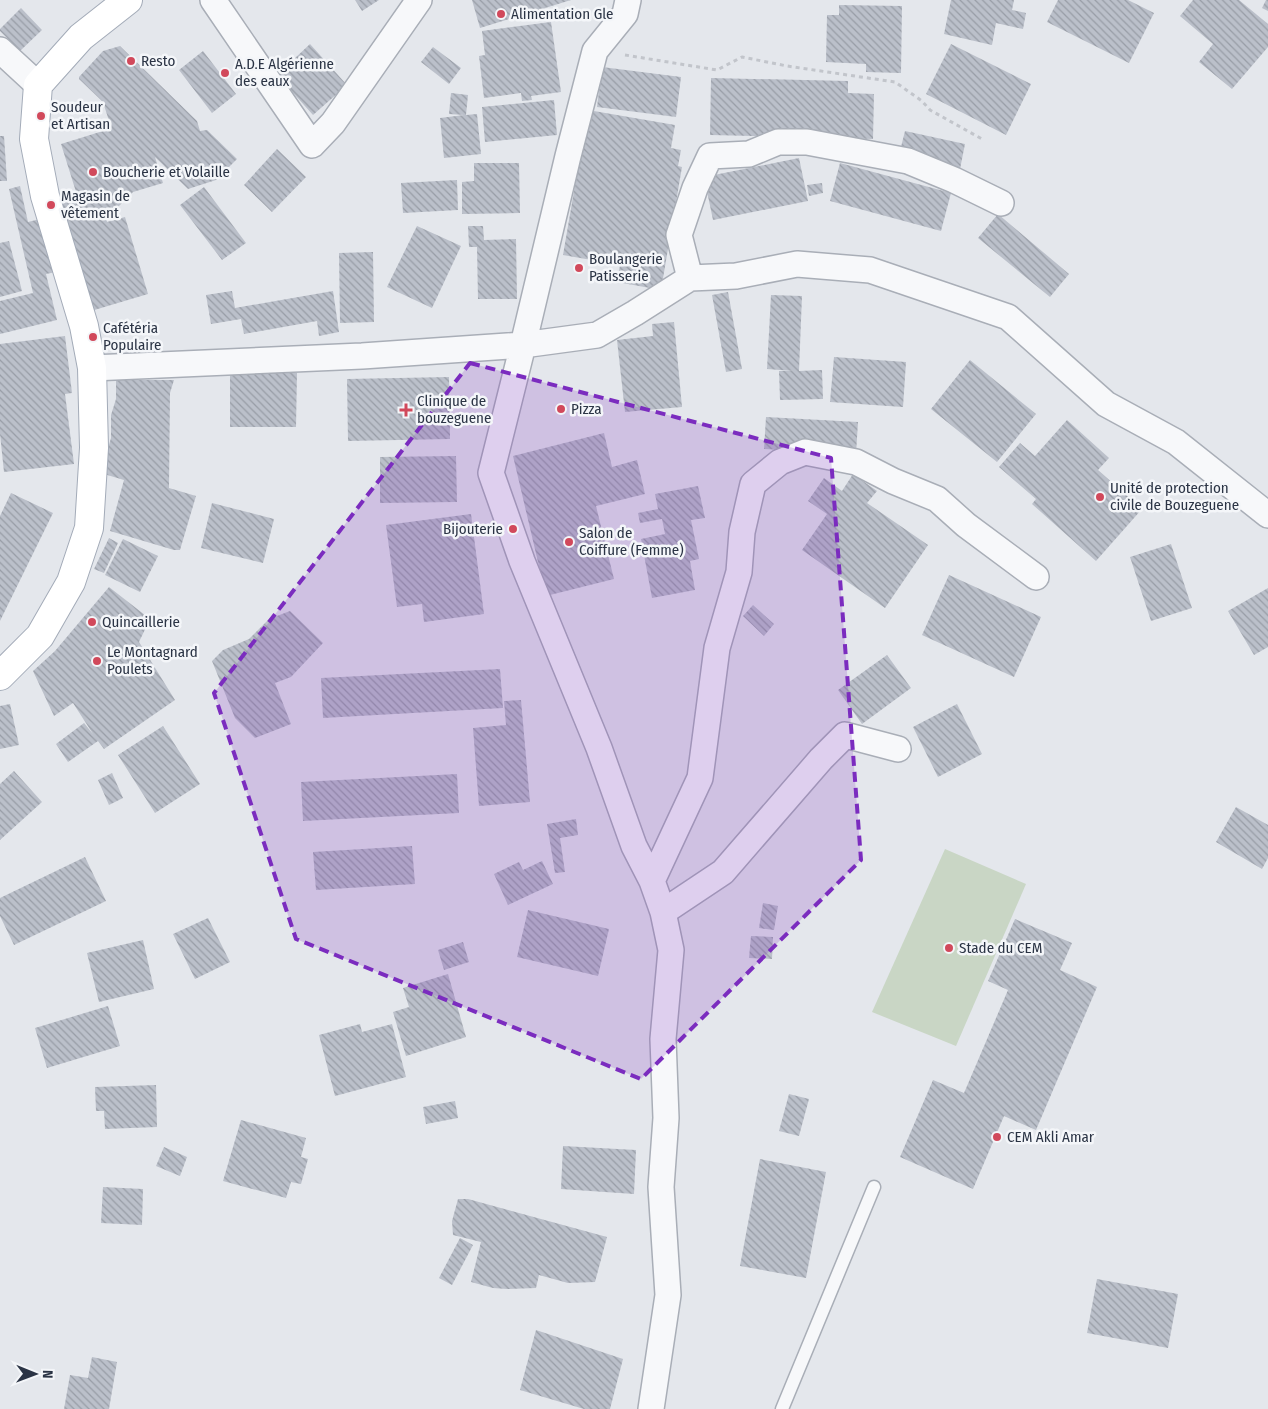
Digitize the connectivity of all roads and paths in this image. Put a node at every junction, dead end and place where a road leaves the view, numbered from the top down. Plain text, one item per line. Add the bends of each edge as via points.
1 (128, 0) edge
2 (213, 0) edge
3 (419, 0) edge
4 (628, 0) edge
5 (0, 50) edge
6 (595, 51) junction
7 (38, 85) junction
8 (982, 139) dead end
9 (1001, 203) dead end
10 (690, 278) junction
11 (523, 345) junction
12 (92, 368) junction
13 (1268, 515) edge
14 (1036, 577) dead end
15 (0, 676) edge
16 (898, 749) dead end
17 (652, 881) junction
18 (663, 912) junction
19 (874, 1187) dead end
20 (651, 1409) edge
21 (782, 1409) edge

1 - 7 main road via 80,37
2 - 3 street via 312,145 333,123
4 - 6 street via 626,14
5 - 7 street
6 - 8 path via 717,70 742,57 895,82 930,110
6 - 11 street
7 - 12 main road via 34,139 45,196 84,326
9 - 10 street via 908,161 807,142 778,142 749,154 710,156 679,235
10 - 11 street via 598,335
10 - 13 street via 736,276 797,264 870,270 1008,317 1106,404 1176,442
11 - 12 street
11 - 17 street via 491,473 522,561 599,748 634,846
12 - 15 main road via 94,448 89,528 71,582 40,636
14 - 17 street via 937,499 856,462 805,452 780,462 753,484 742,532 739,572 717,648 700,778
16 - 18 street via 845,735 814,766 723,872
17 - 18 street
18 - 20 street via 671,950 663,1039 666,1118 661,1187 668,1295
19 - 21 lane

